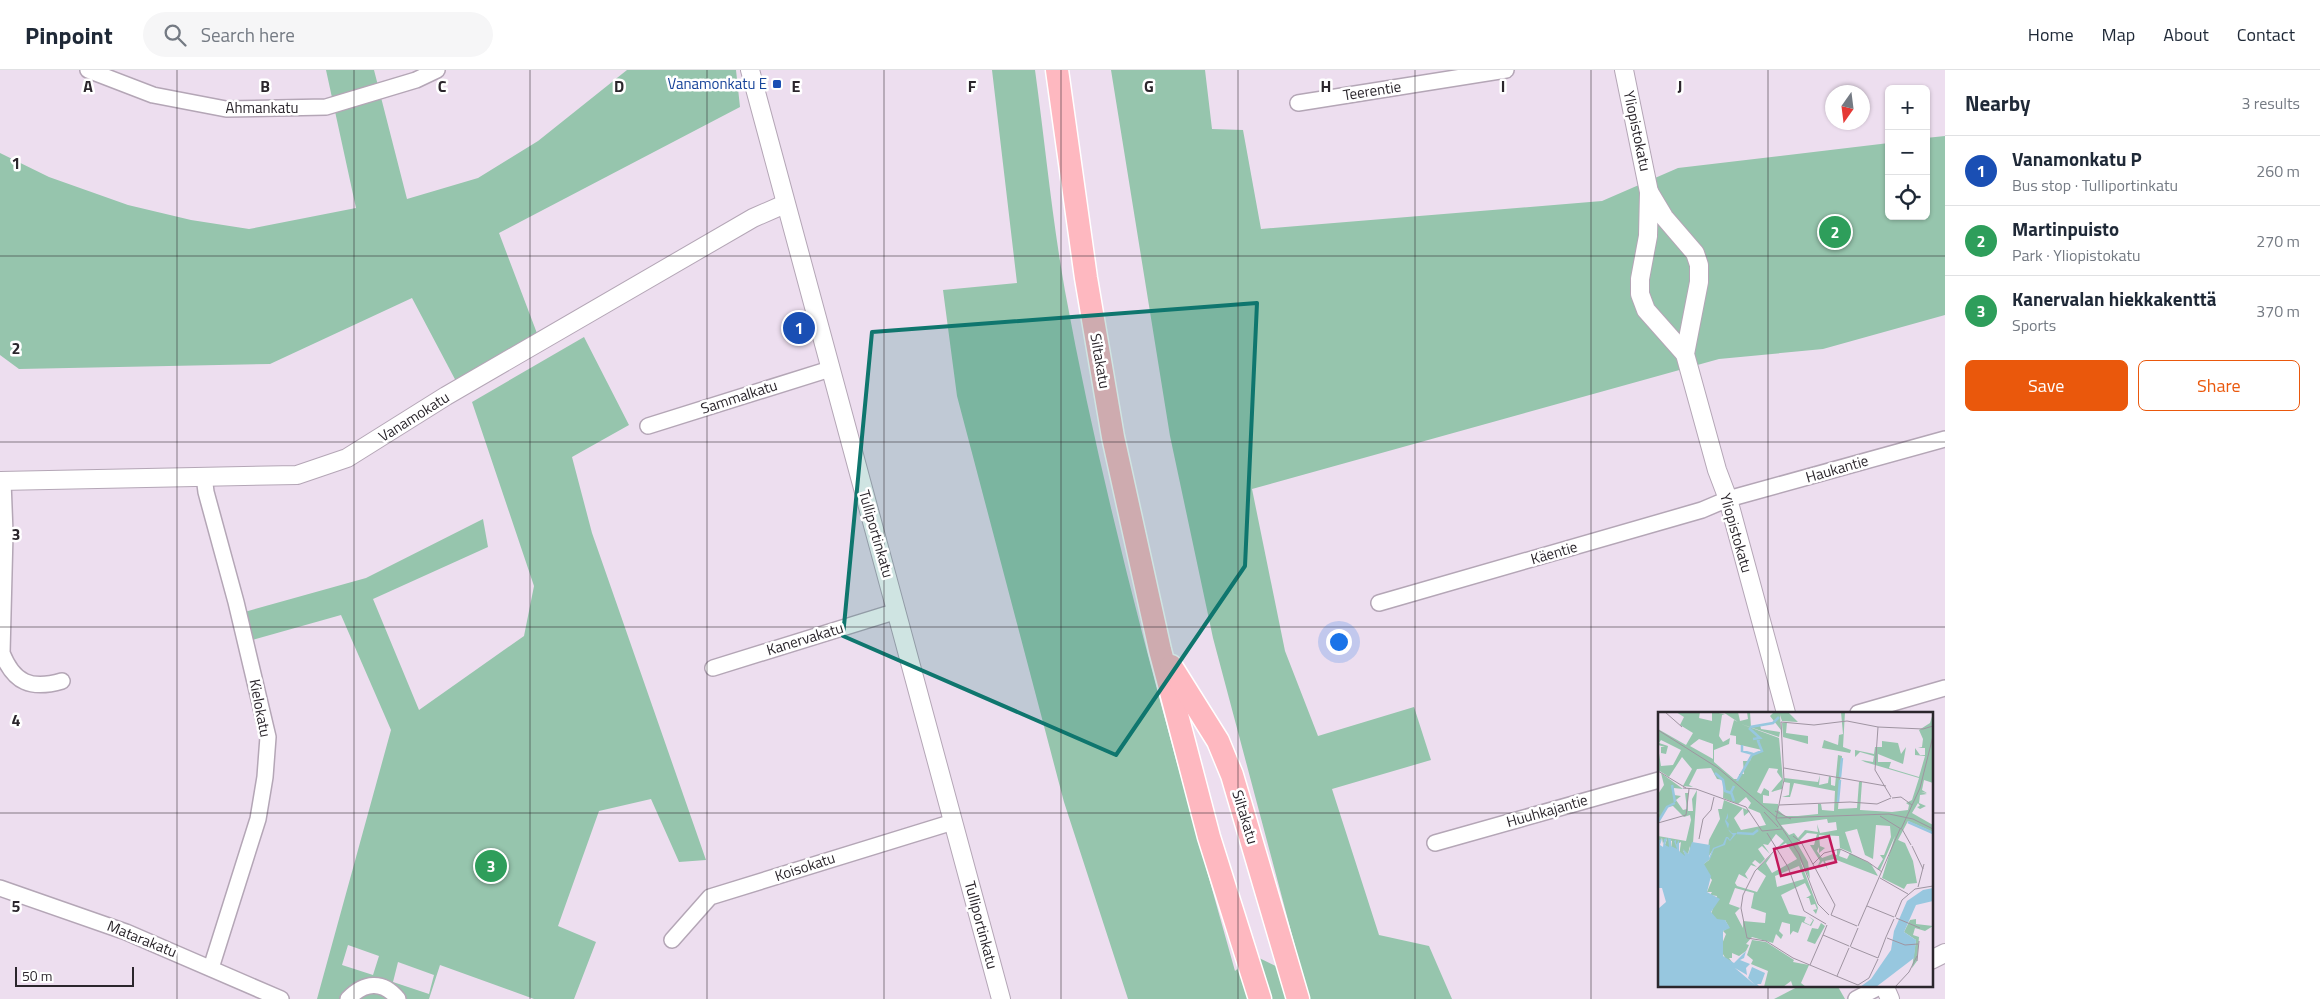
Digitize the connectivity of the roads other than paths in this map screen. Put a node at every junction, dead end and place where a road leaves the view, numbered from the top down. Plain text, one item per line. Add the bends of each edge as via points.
1 (88, 70) edge
2 (437, 70) edge
3 (750, 70) edge
4 (1057, 70) edge
5 (1506, 70) edge
6 (1624, 70) edge
7 (1298, 102) dead end
8 (1649, 192) junction
9 (785, 204) junction
10 (1685, 354) junction
11 (830, 369) junction
12 (648, 426) dead end
13 (1945, 439) edge
14 (204, 476) junction
15 (2, 481) edge
16 (1728, 499) junction
17 (1379, 603) dead end
18 (897, 611) junction
19 (1160, 650) junction
20 (713, 668) dead end
21 (62, 681) dead end
22 (1945, 688) edge
23 (1786, 712) edge
24 (1861, 712) edge
25 (1658, 780) edge
26 (954, 822) junction
27 (1435, 843) dead end
28 (0, 888) edge
29 (672, 940) dead end
30 (1945, 953) edge
31 (1932, 960) edge
32 (211, 968) junction
33 (1882, 986) edge
34 (1884, 986) edge
35 (281, 999) edge
36 (348, 999) edge
37 (398, 999) edge
38 (1001, 999) edge
39 (1260, 999) edge
40 (1298, 999) edge
41 (1856, 999) edge
42 (1890, 999) edge

1 - 2 street, Ahmankatu via 153,95 226,109 326,107 416,80
3 - 9 street, Tulliportinkatu
4 - 19 main road, Siltakatu via 1086,278 1114,437
5 - 7 street, Teerentie
6 - 8 street, Yliopistokatu
8 - 10 street, Yliopistokatu via 1648,236 1640,294 1646,310
8 - 10 street, Yliopistokatu via 1664,217 1694,253 1699,265 1699,282
9 - 11 street, Tulliportinkatu
9 - 14 street, Vanamokatu via 753,218 446,396 347,458 297,475
10 - 16 street, Yliopistokatu
11 - 12 street, Sammalkatu
11 - 18 street, Tulliportinkatu
13 - 16 street, Haukantie
14 - 15 street, Vanamokatu
14 - 32 street, Kielokatu via 268,737 258,819
15 - 21 street via 5,533 2,653 9,671 23,681 47,686
16 - 17 street, Käentie via 1702,510
16 - 23 street, Yliopistokatu
18 - 20 street, Kanervakatu
18 - 26 street, Tulliportinkatu
19 - 39 main road, Siltakatu via 1209,837
19 - 40 main road, Siltakatu via 1218,741 1232,775
22 - 24 street
25 - 27 street, Huuhkajantie
26 - 29 street, Koisokatu via 710,898
26 - 38 street, Tulliportinkatu
28 - 32 street, Matarakatu via 126,932
30 - 31 street
32 - 35 street, Matarakatu
33 - 41 street
34 - 42 street
36 - 37 street via 368,985 378,984 393,992

